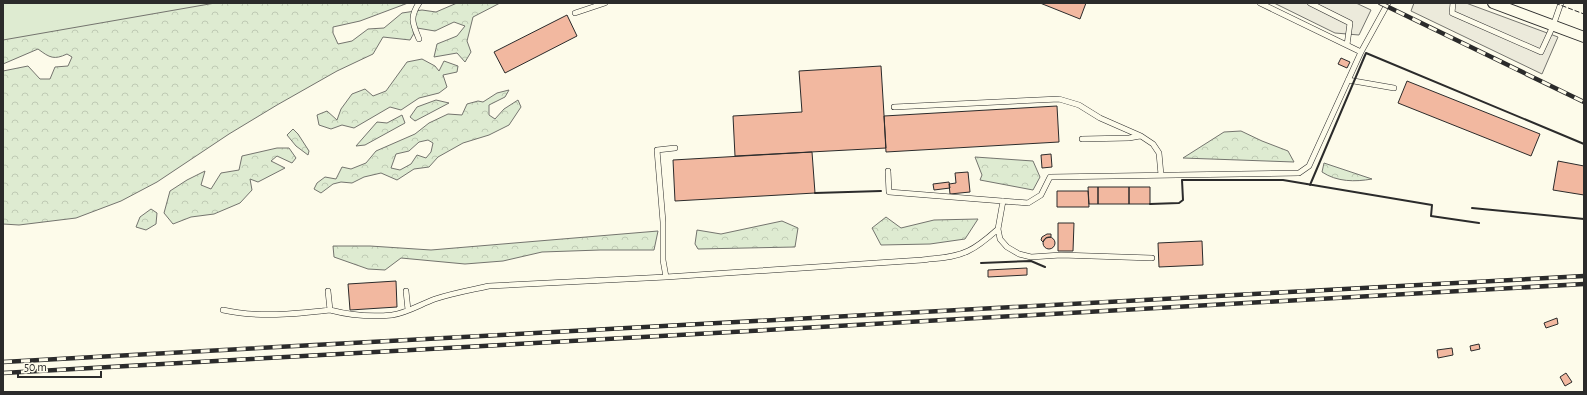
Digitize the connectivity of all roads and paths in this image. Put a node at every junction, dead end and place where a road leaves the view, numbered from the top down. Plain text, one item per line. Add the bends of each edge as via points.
1 (419, 3) edge
2 (605, 3) edge
3 (1260, 3) edge
4 (1310, 3) edge
5 (1388, 3) edge
6 (1453, 3) edge
7 (1493, 3) edge
8 (1561, 3) edge
9 (575, 13) dead end
10 (1553, 26) junction
11 (1584, 37) edge
12 (420, 39) dead end
13 (1347, 45) junction
14 (1361, 52) junction
15 (1348, 80) junction
16 (1394, 88) dead end
17 (894, 107) dead end
18 (1141, 136) junction
19 (1082, 139) dead end
20 (675, 148) dead end
21 (888, 171) dead end
22 (1161, 175) junction
23 (1003, 202) junction
24 (998, 229) junction
25 (1152, 258) dead end
26 (666, 277) junction
27 (406, 290) dead end
28 (328, 291) dead end
29 (223, 310) dead end
30 (330, 310) junction
31 (408, 310) junction

1 - 12 lane via 412,21
2 - 9 lane
3 - 13 lane
4 - 13 lane via 1350,23
5 - 14 lane
6 - 10 lane via 1452,13 1541,52
7 - 10 street
8 - 10 lane
10 - 11 street
13 - 14 lane
14 - 15 lane
15 - 16 lane
15 - 22 lane via 1309,166 1299,173
17 - 18 lane via 1059,99 1079,105 1100,118
18 - 19 lane
18 - 22 lane via 1153,144 1159,153
20 - 26 lane via 657,150
21 - 23 lane via 888,192
22 - 23 lane via 1050,177 1041,196 1028,203
23 - 24 lane
24 - 25 lane via 1000,239 1007,247 1031,257 1061,255
24 - 26 lane via 968,251 951,256
26 - 31 lane via 489,286 434,299
27 - 31 lane
28 - 30 lane
29 - 30 lane via 239,314 296,314
30 - 31 lane via 347,314 392,315

